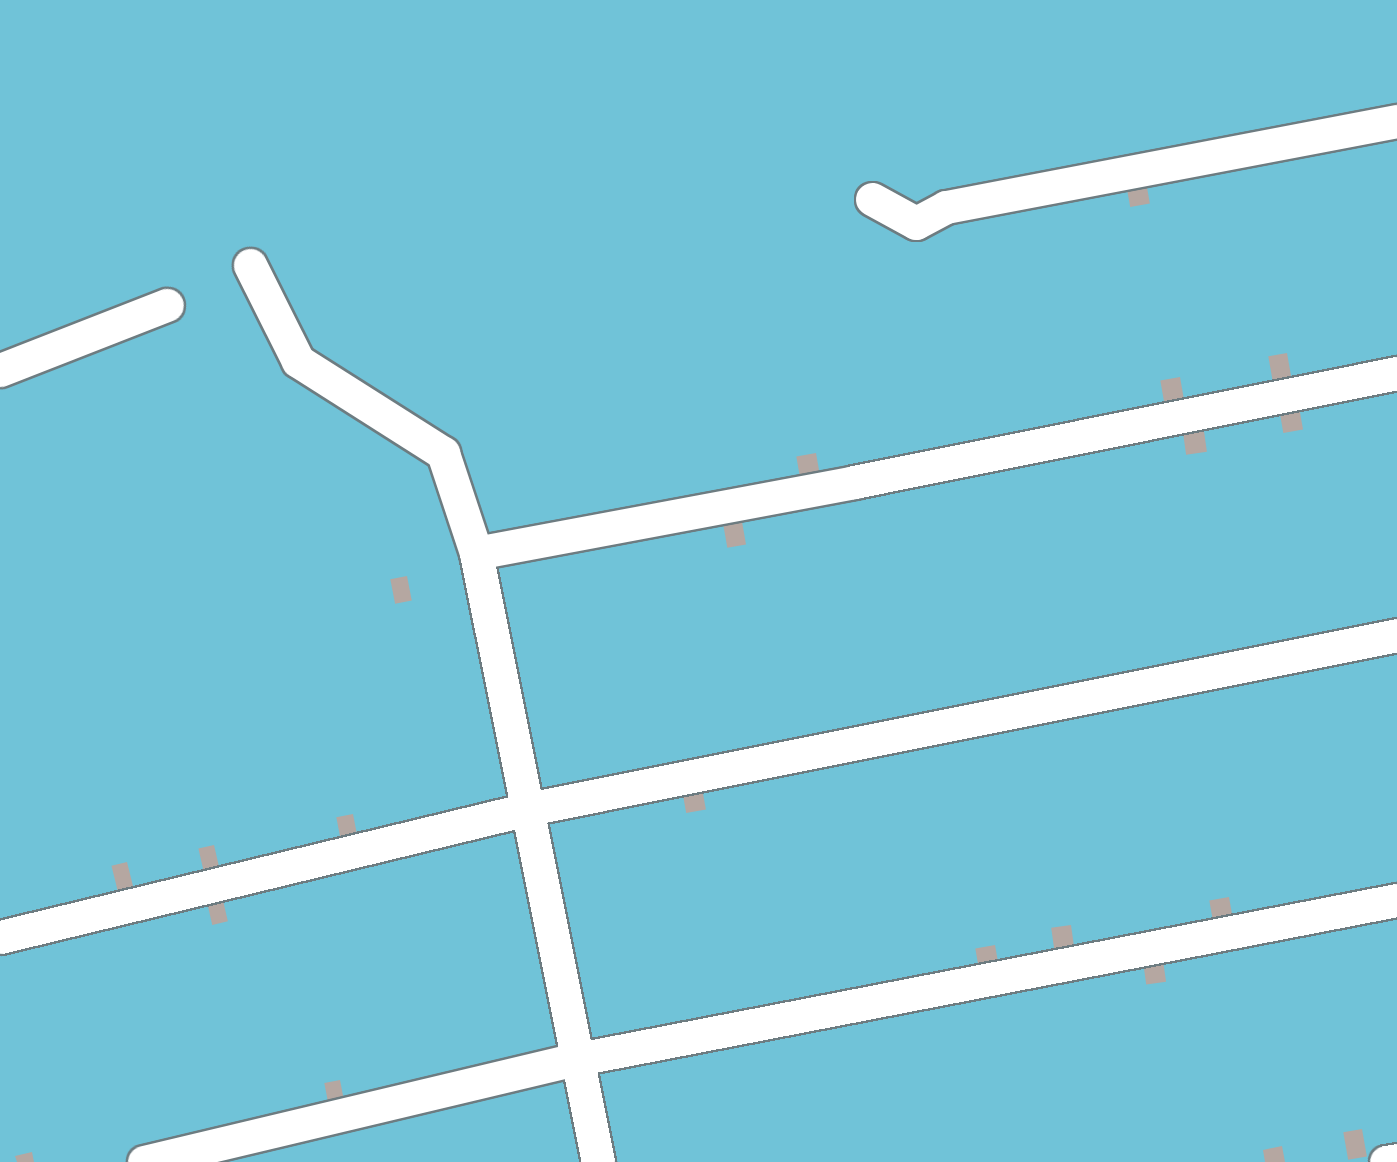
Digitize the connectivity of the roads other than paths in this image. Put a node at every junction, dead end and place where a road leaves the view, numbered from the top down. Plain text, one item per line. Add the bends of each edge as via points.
1 (1397, 121) edge
2 (872, 199) dead end
3 (250, 265) dead end
4 (167, 305) dead end
5 (0, 370) edge
6 (1397, 373) edge
7 (476, 553) junction
8 (1397, 635) edge
9 (528, 809) junction
10 (1397, 900) edge
11 (0, 937) edge
12 (578, 1059) junction
13 (1397, 1160) edge
14 (144, 1162) edge
15 (598, 1162) edge
16 (1386, 1162) edge

1 - 2 lane via 946,207 916,224
3 - 7 lane via 298,361 443,453
4 - 5 lane
6 - 7 lane
7 - 9 lane
8 - 9 lane
9 - 11 lane
9 - 12 lane
10 - 12 lane
12 - 14 lane
12 - 15 lane
13 - 16 lane

